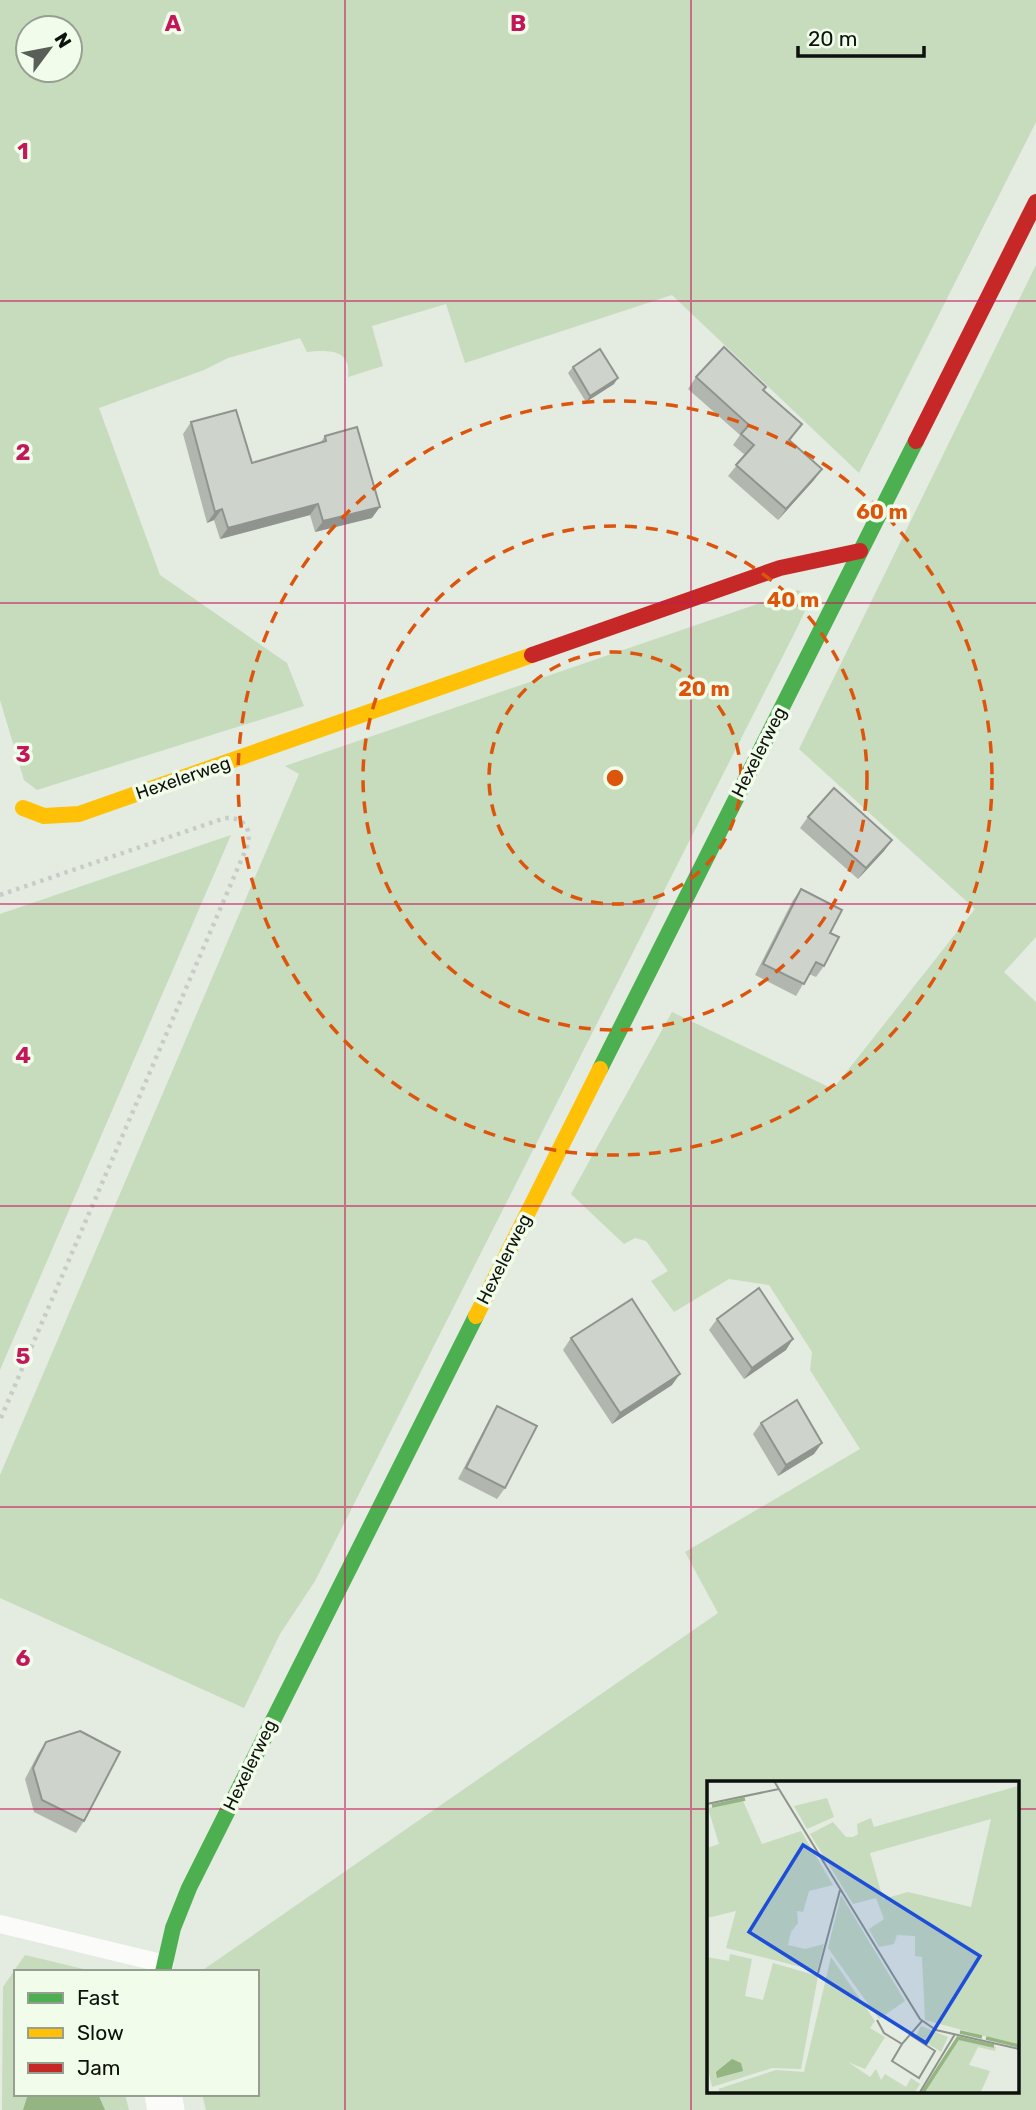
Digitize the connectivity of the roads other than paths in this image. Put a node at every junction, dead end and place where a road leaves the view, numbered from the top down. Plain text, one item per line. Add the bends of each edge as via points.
1 (1036, 202) edge
2 (860, 551) junction
3 (23, 808) dead end
4 (0, 1924) edge
5 (164, 1968) edge

1 - 2 street, Hexelerweg
2 - 3 street, Hexelerweg via 780,568 79,814 44,817
2 - 5 street, Hexelerweg via 195,1875 173,1928
4 - 5 lane

